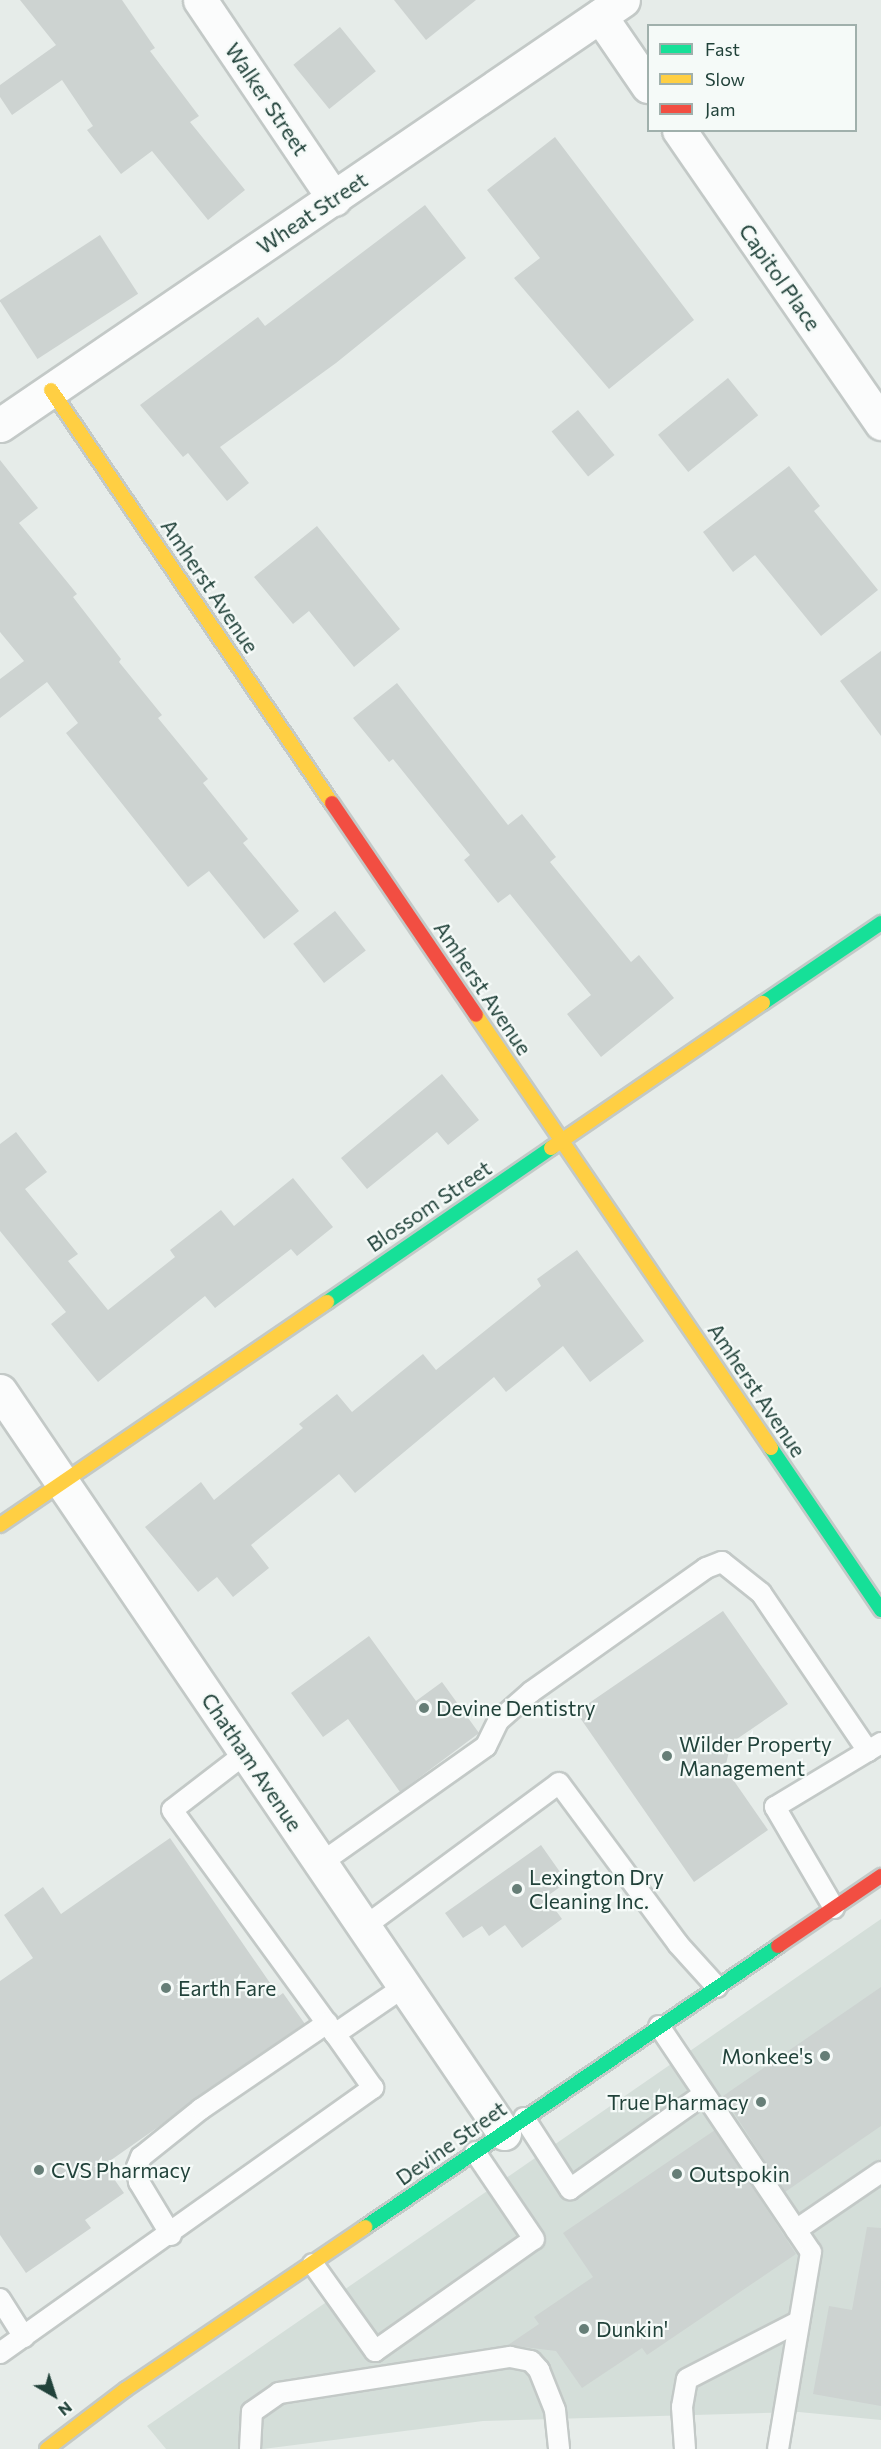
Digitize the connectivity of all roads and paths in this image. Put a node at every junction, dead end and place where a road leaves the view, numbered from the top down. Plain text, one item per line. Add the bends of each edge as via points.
1 (200, 0) edge
2 (612, 8) edge
3 (647, 84) edge
4 (680, 132) edge
5 (334, 199) junction
6 (51, 390) junction
7 (881, 423) edge
8 (0, 425) edge
9 (881, 922) edge
10 (561, 1140) junction
11 (0, 1391) edge
12 (62, 1482) junction
13 (0, 1525) edge
14 (881, 1610) edge
15 (874, 1747) edge
16 (246, 1753) junction
17 (321, 1863) junction
18 (881, 1875) edge
19 (834, 1908) junction
20 (364, 1927) junction
21 (404, 1987) junction
22 (717, 1987) junction
23 (659, 2026) junction
24 (331, 2028) junction
25 (704, 2094) junction
26 (514, 2126) junction
27 (475, 2152) junction
28 (881, 2172) edge
29 (796, 2230) junction
30 (171, 2235) junction
31 (314, 2264) junction
32 (0, 2300) edge
33 (798, 2322) junction
34 (24, 2337) junction
35 (375, 2351) junction
36 (0, 2353) edge
37 (381, 2377) junction
38 (47, 2449) edge
39 (250, 2449) edge
40 (559, 2449) edge
41 (685, 2449) edge
42 (778, 2449) edge

1 - 5 street, Walker Street
2 - 3 street
2 - 5 street, Wheat Street
4 - 7 street, Capitol Place
5 - 6 street, Wheat Street
6 - 8 street, Wheat Street
6 - 10 street, Amherst Avenue
9 - 10 street, Blossom Street
10 - 12 street, Blossom Street
10 - 14 street, Amherst Avenue
11 - 12 street, Chatham Avenue
12 - 13 street, Blossom Street
12 - 16 street, Chatham Avenue
15 - 17 lane via 761,1593 722,1562 706,1568 531,1692 498,1721 486,1746
15 - 19 lane via 775,1808
16 - 17 street, Chatham Avenue
16 - 24 lane via 172,1810
17 - 20 street, Chatham Avenue
18 - 19 street, Devine Street
19 - 22 street, Devine Street
20 - 21 street, Chatham Avenue
20 - 22 lane via 559,1783 678,1944
21 - 24 lane
21 - 26 street, Chatham Avenue
22 - 23 street, Devine Street
23 - 25 lane
23 - 26 street, Devine Street
24 - 30 lane via 201,2109 141,2157 137,2167 139,2182
24 - 30 lane via 373,2088
25 - 26 lane via 570,2189
25 - 29 lane
26 - 27 street, Devine Street
27 - 31 street, Devine Street
27 - 35 lane via 534,2239
28 - 29 lane
29 - 33 lane via 811,2252
30 - 34 lane
31 - 35 lane
31 - 38 street, Devine Street via 126,2389
32 - 34 lane
33 - 41 lane via 687,2379 682,2407
33 - 42 lane
34 - 36 lane
35 - 37 lane
37 - 39 lane via 269,2397 252,2412
37 - 40 lane via 522,2358 539,2370 546,2385 555,2410

